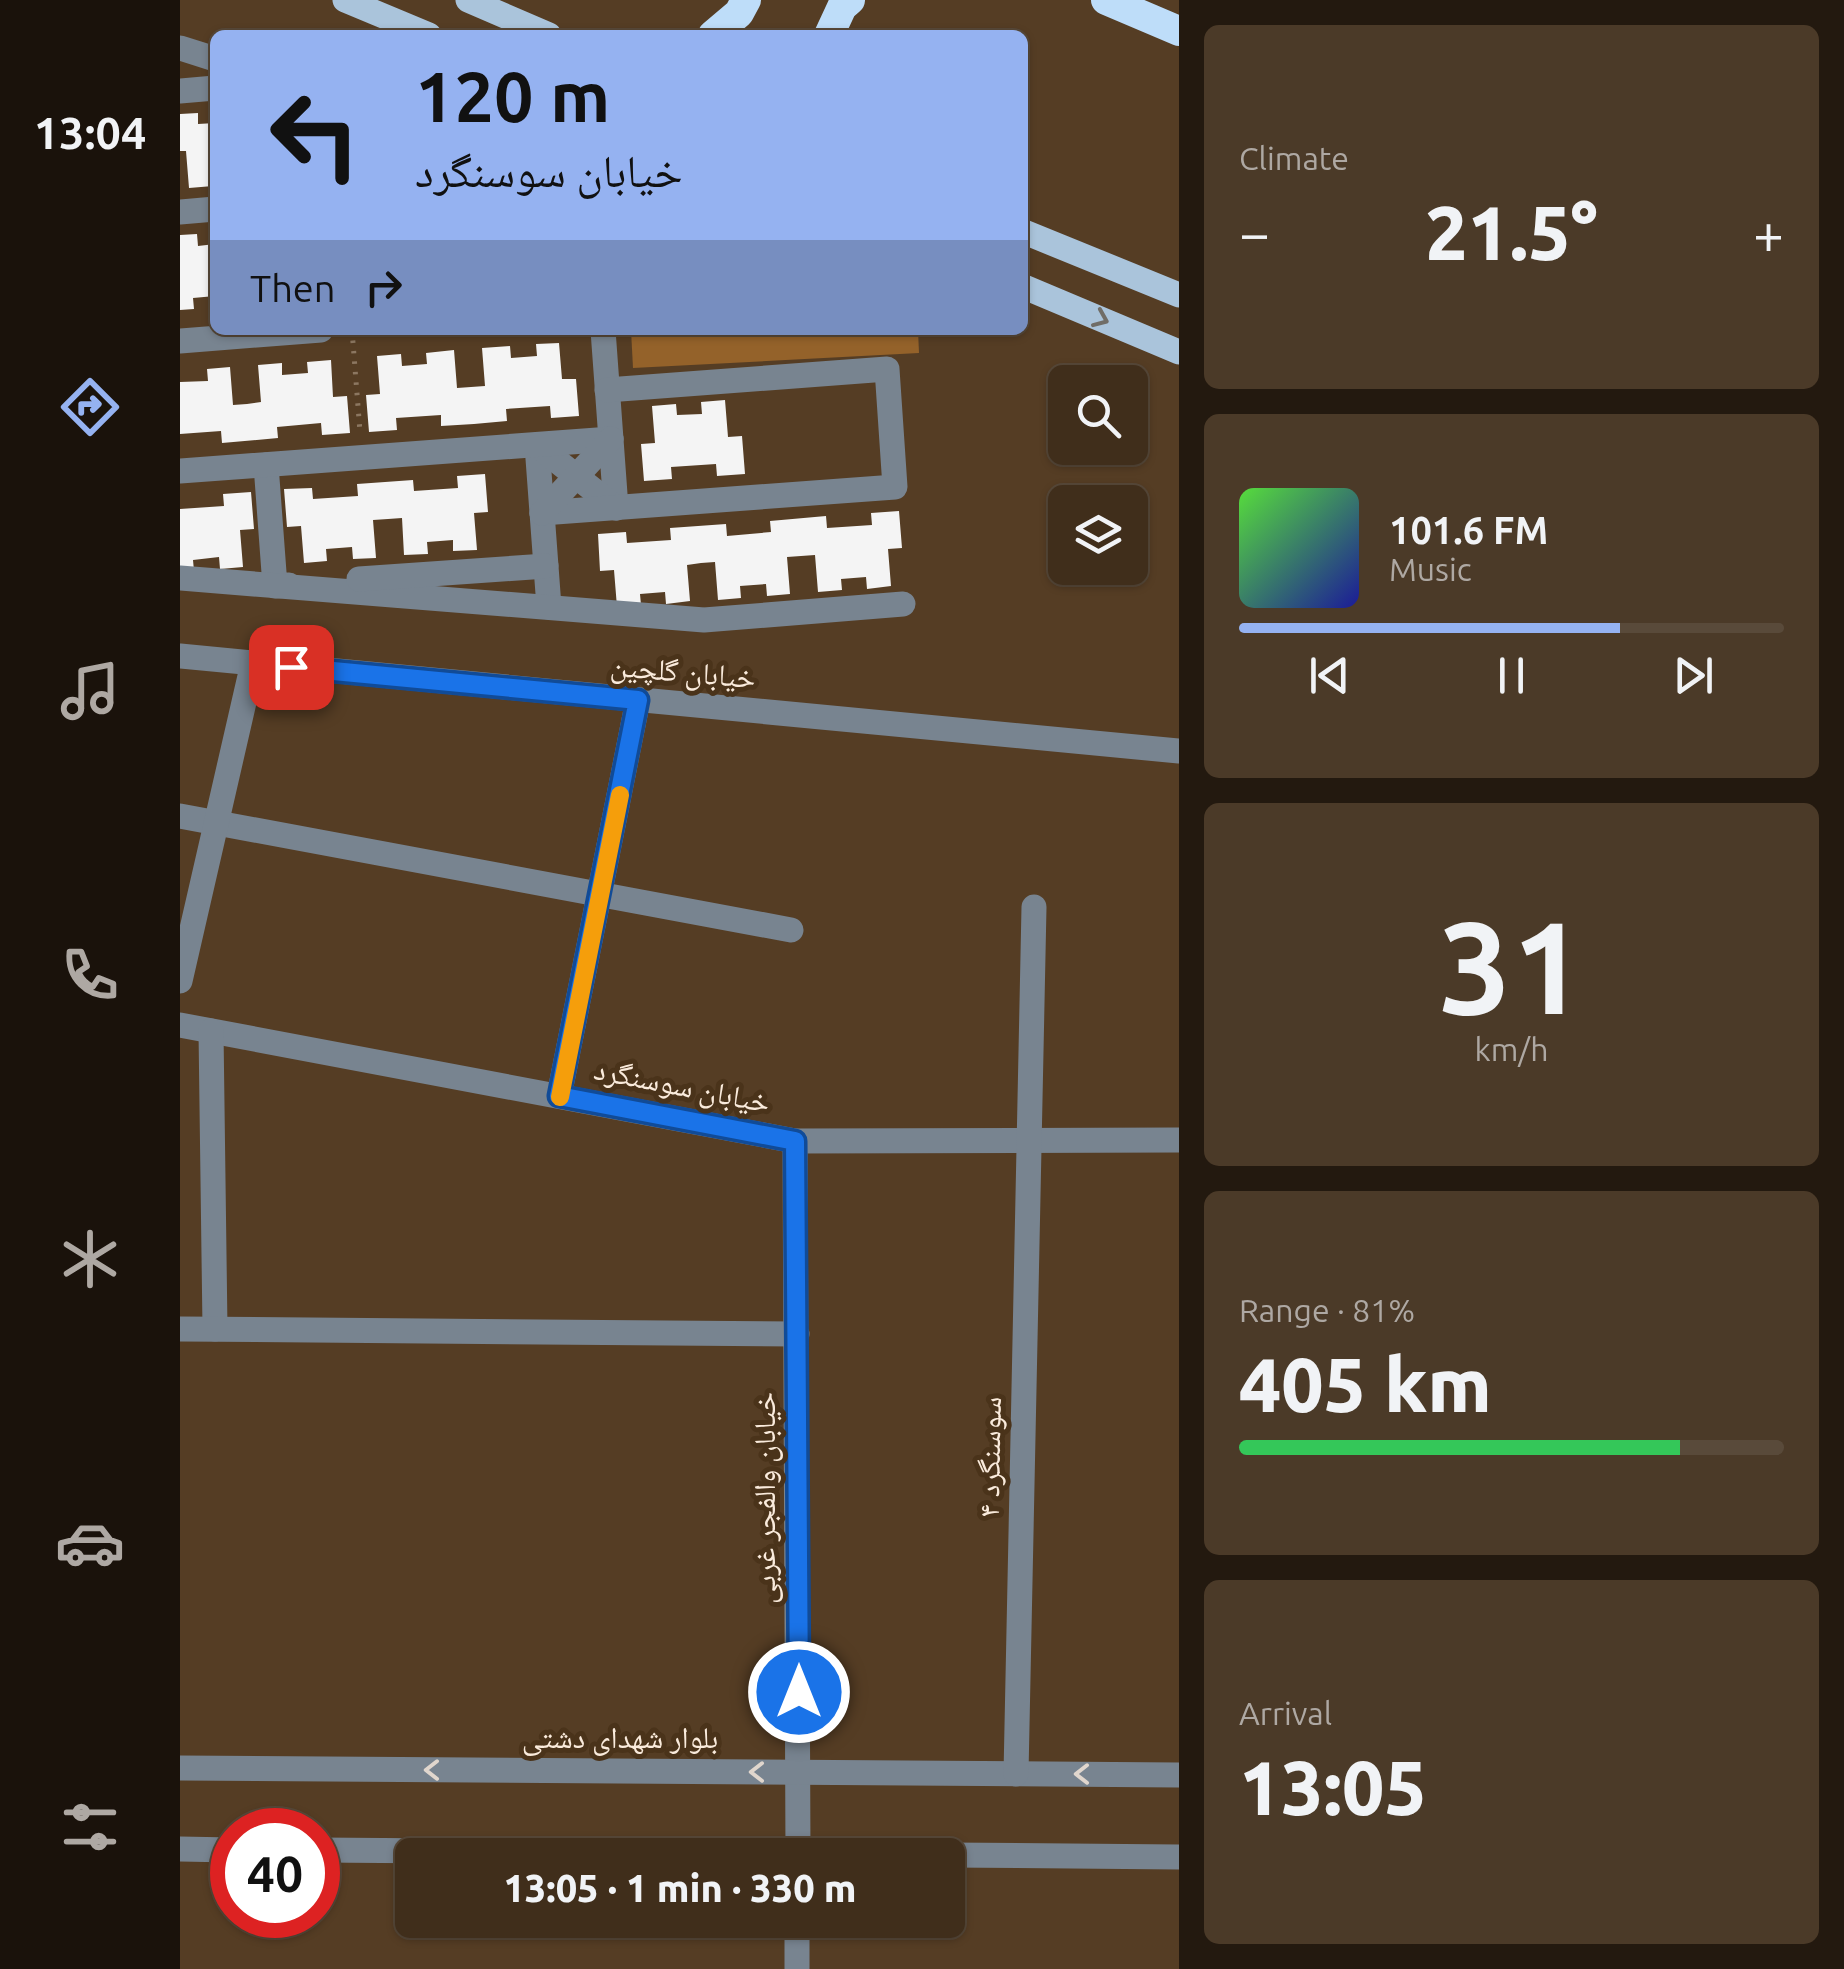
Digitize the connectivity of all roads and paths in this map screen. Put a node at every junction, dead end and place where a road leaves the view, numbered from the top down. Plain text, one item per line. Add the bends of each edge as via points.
1 (345, 0) edge
2 (468, 0) edge
3 (746, 0) edge
4 (850, 0) edge
5 (1106, 0) edge
6 (416, 30) edge
7 (537, 30) edge
8 (718, 30) edge
9 (832, 30) edge
10 (1179, 31) edge
11 (180, 48) edge
12 (210, 57) edge
13 (210, 88) edge
14 (180, 91) edge
15 (210, 209) edge
16 (180, 212) edge
17 (1028, 233) edge
18 (1028, 289) edge
19 (1179, 295) edge
20 (257, 335) edge
21 (352, 335) edge
22 (602, 335) edge
23 (180, 341) edge
24 (1179, 352) edge
25 (607, 390) junction
26 (611, 439) junction
27 (537, 445) junction
28 (362, 458) junction
29 (266, 465) junction
30 (180, 471) edge
31 (576, 476) junction
32 (616, 508) junction
33 (542, 514) junction
34 (546, 566) junction
35 (180, 578) edge
36 (276, 586) junction
37 (903, 604) dead end
38 (550, 607) junction
39 (180, 656) edge
40 (252, 663) junction
41 (638, 700) junction
42 (1179, 752) edge
43 (180, 816) edge
44 (217, 823) junction
45 (601, 894) junction
46 (1034, 906) dead end
47 (791, 930) dead end
48 (180, 981) edge
49 (180, 1025) edge
50 (211, 1031) junction
51 (559, 1096) junction
52 (1028, 1140) junction
53 (1179, 1140) edge
54 (795, 1141) junction
55 (180, 1329) edge
56 (215, 1329) junction
57 (797, 1334) junction
58 (180, 1768) edge
59 (800, 1772) junction
60 (1016, 1774) junction
61 (1179, 1775) edge
62 (798, 1838) edge
63 (180, 1850) edge
64 (210, 1850) edge
65 (340, 1850) edge
66 (395, 1851) edge
67 (965, 1855) edge
68 (1179, 1857) edge
69 (798, 1938) edge
70 (797, 1969) edge

1 - 6 main road
2 - 7 main road
3 - 8 highway
4 - 9 highway
5 - 10 highway
11 - 12 street
13 - 14 street
15 - 16 street
17 - 19 main road
18 -> 24 main road
20 - 23 street
21 - 28 path
22 - 25 street
25 - 26 street
25 - 32 street via 887,370 895,487
26 - 27 street
26 - 31 street
26 - 32 street
27 - 28 street
27 - 31 street
27 - 33 street
28 - 29 street
29 - 30 street
29 - 36 street
31 - 32 street
31 - 33 street
32 - 33 street
33 - 34 street
34 - 36 street
34 - 38 street
35 - 36 street
36 - 38 street
37 - 38 street via 704,620
39 - 40 street, خیابان گلچین
40 - 41 street, خیابان گلچین
40 - 44 street
41 - 42 street, خیابان گلچین
41 - 45 street
43 - 44 street
44 - 45 street
44 - 48 street
45 - 47 street
45 - 51 street
46 - 52 street, سوسنگرد ۴
49 - 50 street, خیابان سوسنگرد
50 - 51 street, خیابان سوسنگرد
50 - 56 street
51 - 54 street, خیابان سوسنگرد
52 - 53 street, خیابان سوسنگرد
52 - 54 street, خیابان سوسنگرد
52 - 60 street, سوسنگرد ۴
54 - 57 street, خیابان والفجر غربی
55 - 56 street
56 - 57 street
57 - 59 street, خیابان والفجر غربی
59 -> 58 street, بلوار شهدای دشتی
59 - 60 street, بلوار شهدای دشتی
59 - 62 street, خیابان والفجر غربی
61 -> 60 street, بلوار شهدای دشتی
63 - 64 street
65 - 66 street
67 - 68 street
69 - 70 street

